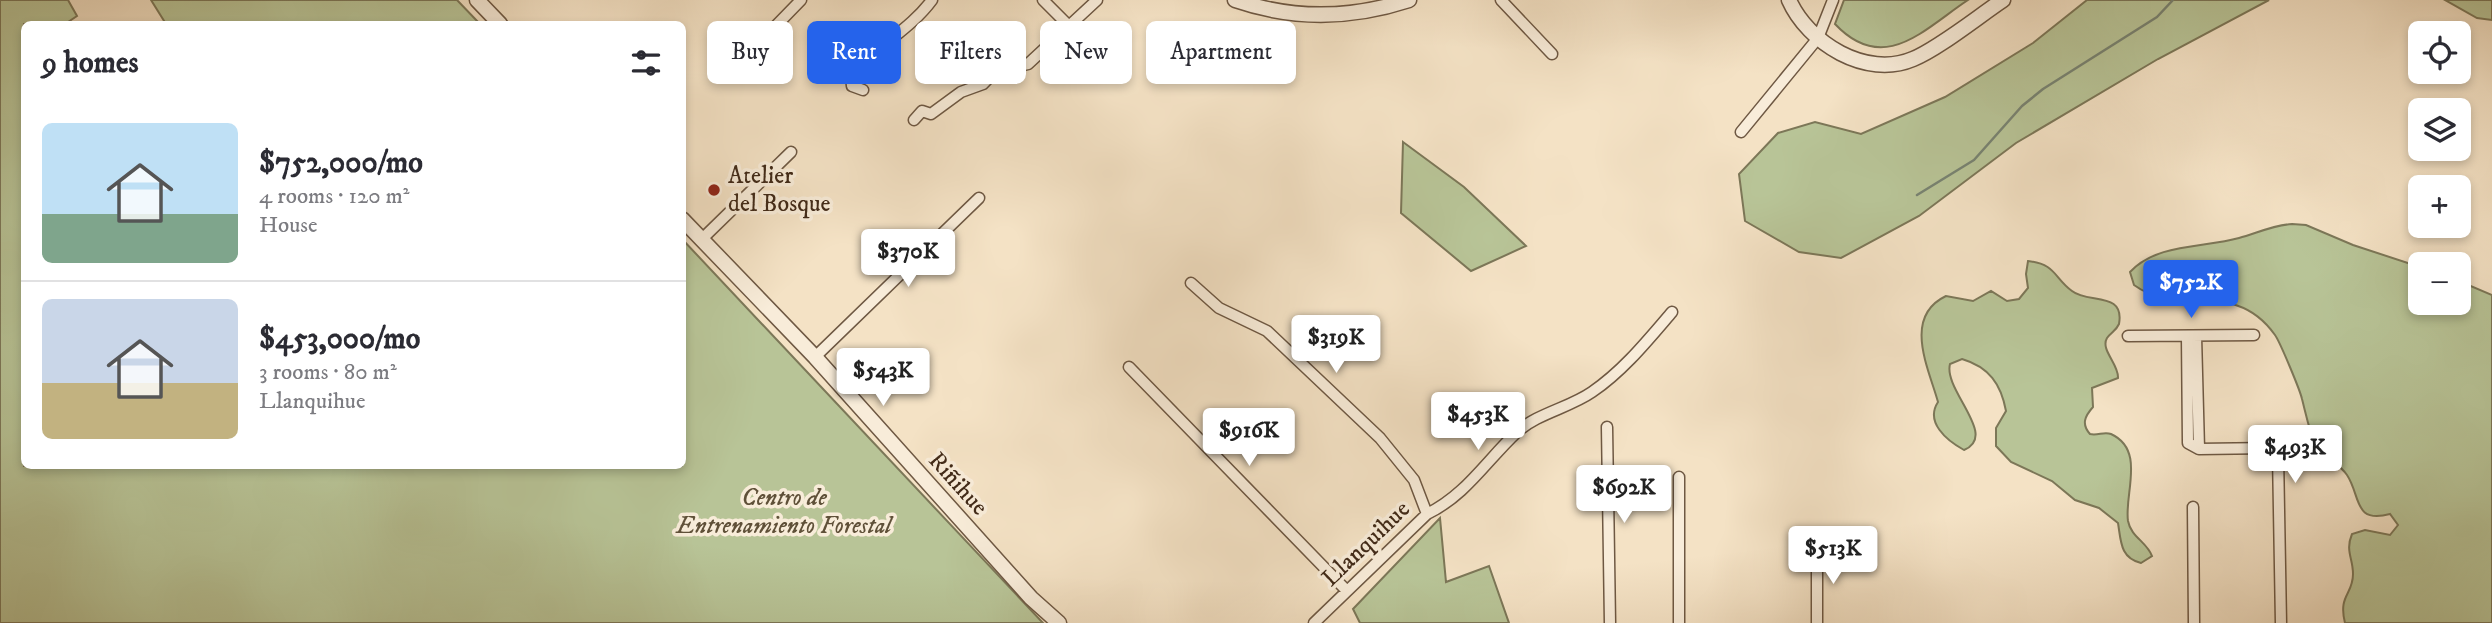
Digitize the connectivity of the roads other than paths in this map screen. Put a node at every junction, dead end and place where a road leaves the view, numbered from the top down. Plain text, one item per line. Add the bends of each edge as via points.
1 (477, 0) edge
2 (801, 0) edge
3 (932, 0) edge
4 (1043, 0) edge
5 (1097, 0) edge
6 (1235, 0) edge
7 (1409, 0) edge
8 (1501, 0) edge
9 (1789, 0) edge
10 (1833, 0) edge
11 (2003, 0) edge
12 (496, 21) edge
13 (781, 21) edge
14 (1064, 21) edge
15 (1076, 21) edge
16 (1818, 38) junction
17 (1040, 53) edge
18 (1552, 54) dead end
19 (1026, 64) edge
20 (983, 84) edge
21 (863, 90) dead end
22 (914, 120) dead end
23 (1741, 132) dead end
24 (791, 152) dead end
25 (979, 198) dead end
26 (686, 223) edge
27 (702, 239) junction
28 (1191, 283) dead end
29 (1672, 312) dead end
30 (2255, 335) dead end
31 (2128, 336) dead end
32 (2191, 336) junction
33 (815, 357) junction
34 (1129, 367) dead end
35 (1607, 427) dead end
36 (1679, 477) dead end
37 (2193, 507) dead end
38 (1427, 514) junction
39 (1817, 549) dead end
40 (1347, 591) junction
41 (1059, 623) edge
42 (1314, 623) edge
43 (1610, 623) edge
44 (1679, 623) edge
45 (1817, 623) edge
46 (2194, 623) edge
47 (2281, 623) edge

1 - 12 street
2 - 13 street
3 - 21 street via 851,76 852,86
4 - 14 street
5 - 15 street
6 - 7 street via 1282,12 1319,15 1356,13
8 - 18 street
9 - 16 street
10 - 16 street
11 - 16 street via 1903,62 1859,60
16 - 23 street
17 - 19 street
20 - 22 street via 961,92 932,114 922,111
24 - 27 street
25 - 33 street
26 - 27 street, Riñihue
27 - 33 street, Riñihue
28 - 38 street via 1219,308 1267,331 1380,438 1414,480
29 - 38 street, Llanquihue via 1593,392 1534,419 1465,489
30 - 32 street
31 - 32 street
32 - 47 street via 2199,449 2268,448 2278,454
33 - 41 street, Riñihue via 1005,570
34 - 40 street
35 - 43 street
36 - 44 street
37 - 46 street
38 - 40 street, Llanquihue
39 - 45 street
40 - 42 street, Llanquihue

